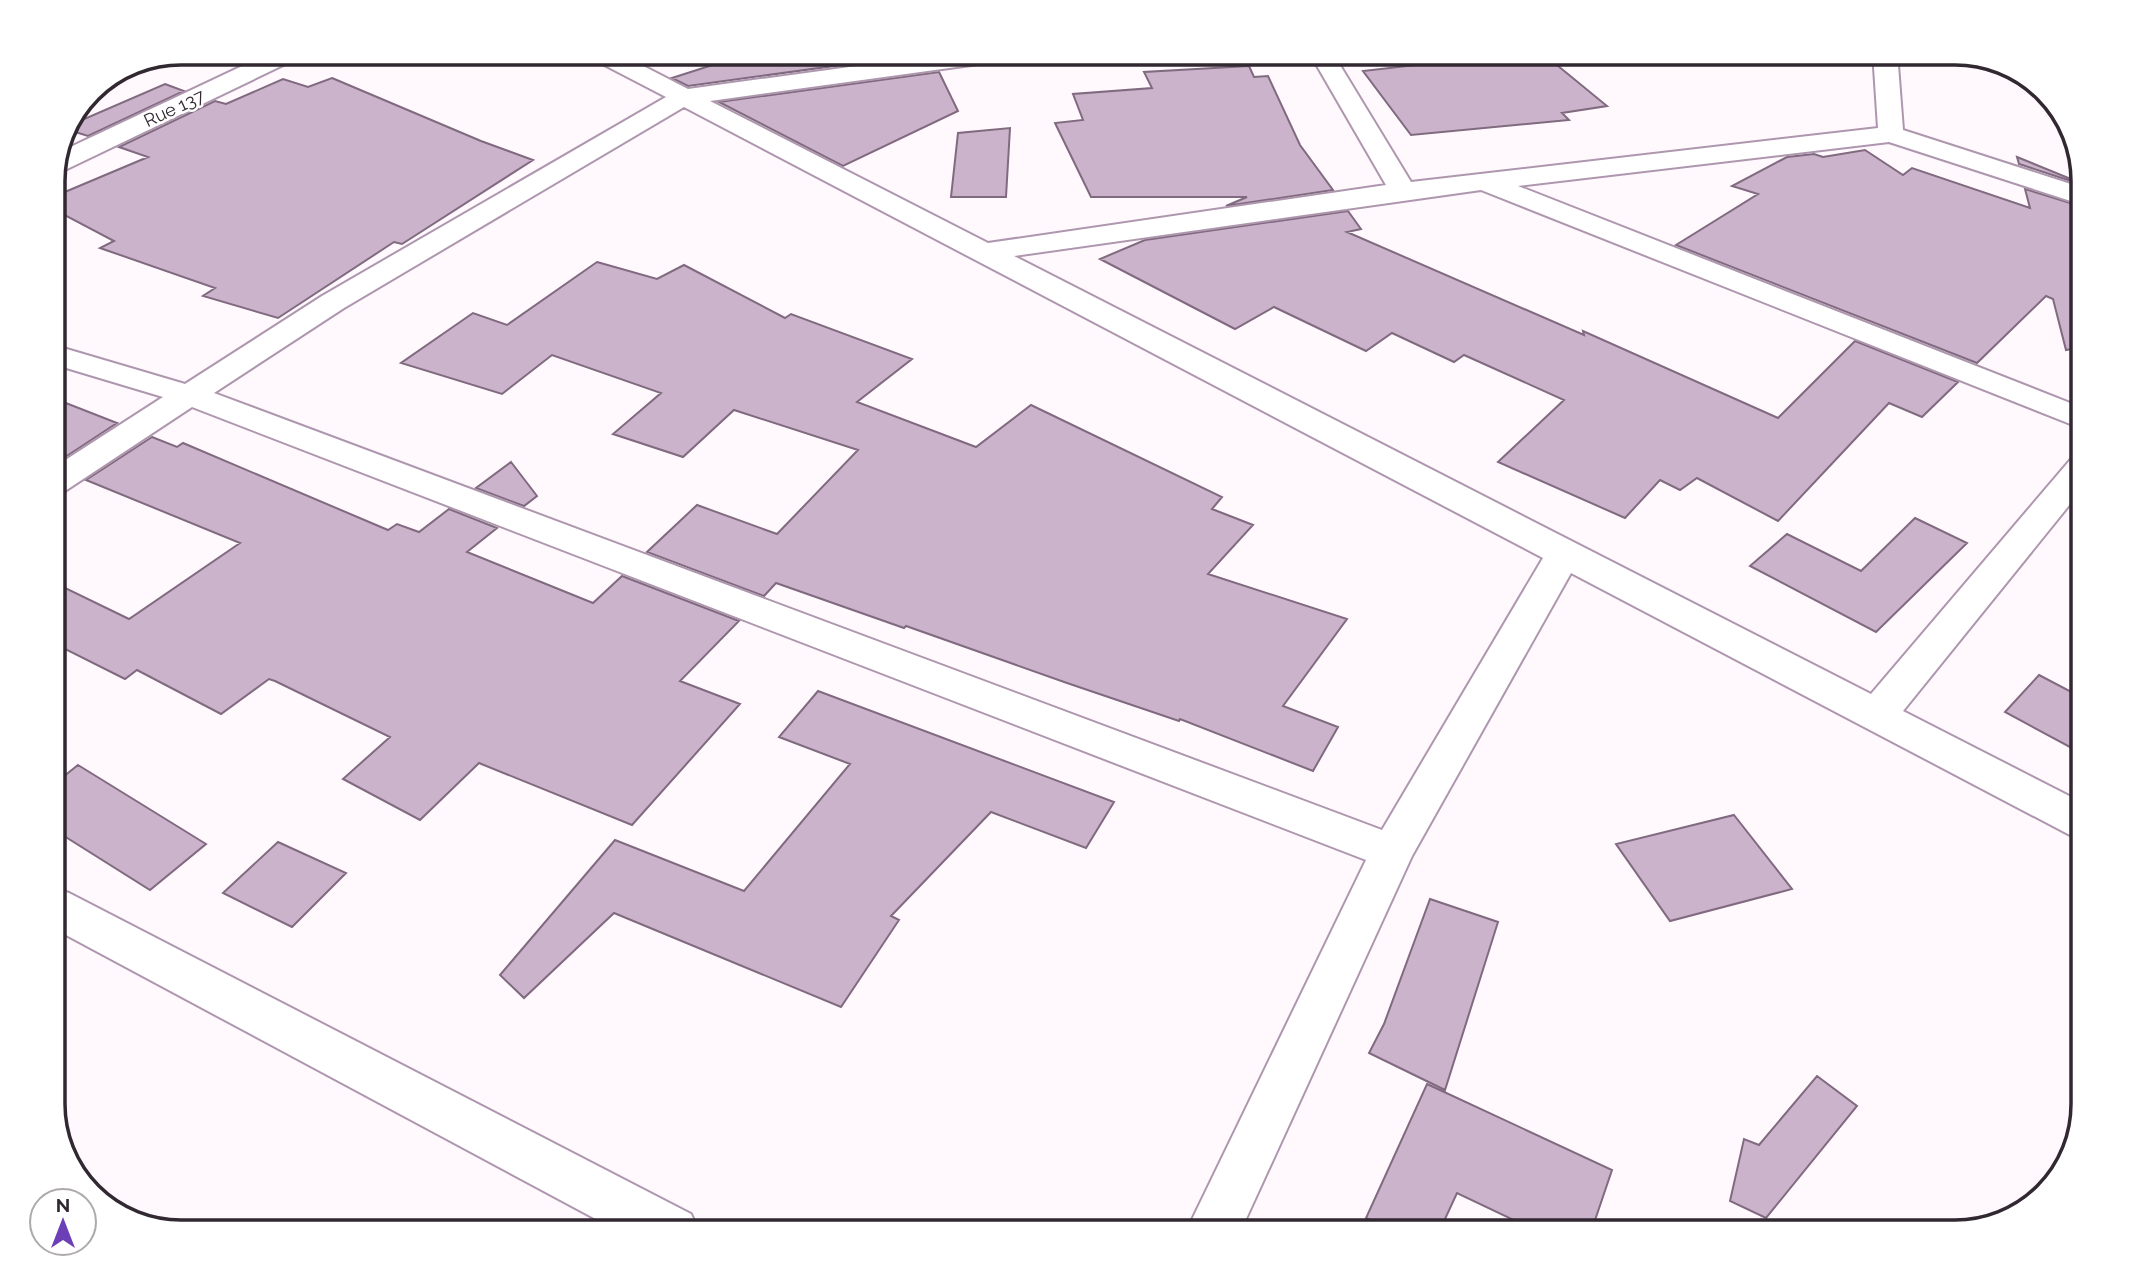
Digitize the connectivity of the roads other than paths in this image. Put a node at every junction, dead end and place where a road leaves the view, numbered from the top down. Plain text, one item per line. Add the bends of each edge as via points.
1 (265, 65) edge
2 (622, 65) edge
3 (919, 65) edge
4 (1328, 65) edge
5 (1886, 65) edge
6 (684, 97) junction
7 (1891, 134) junction
8 (68, 159) edge
9 (1485, 182) junction
10 (1403, 191) junction
11 (2071, 193) edge
12 (983, 252) junction
13 (65, 358) edge
14 (189, 395) junction
15 (2071, 414) edge
16 (65, 475) edge
17 (2071, 481) edge
18 (1564, 553) junction
19 (1877, 715) junction
20 (2071, 816) edge
21 (1392, 852) junction
22 (65, 912) edge
23 (647, 1220) edge
24 (1219, 1220) edge

1 - 8 street, Rue 137
2 - 6 street
3 - 6 street
4 - 10 street
5 - 7 street
6 - 12 street
6 - 14 street via 333,302
7 - 9 street
7 - 11 street
9 - 10 street
9 - 15 street
10 - 12 street
12 - 18 street
13 - 14 street
14 - 16 street
14 - 21 street
17 - 19 street
18 - 19 street
18 - 21 street
19 - 20 street
21 - 24 street
22 - 23 street

